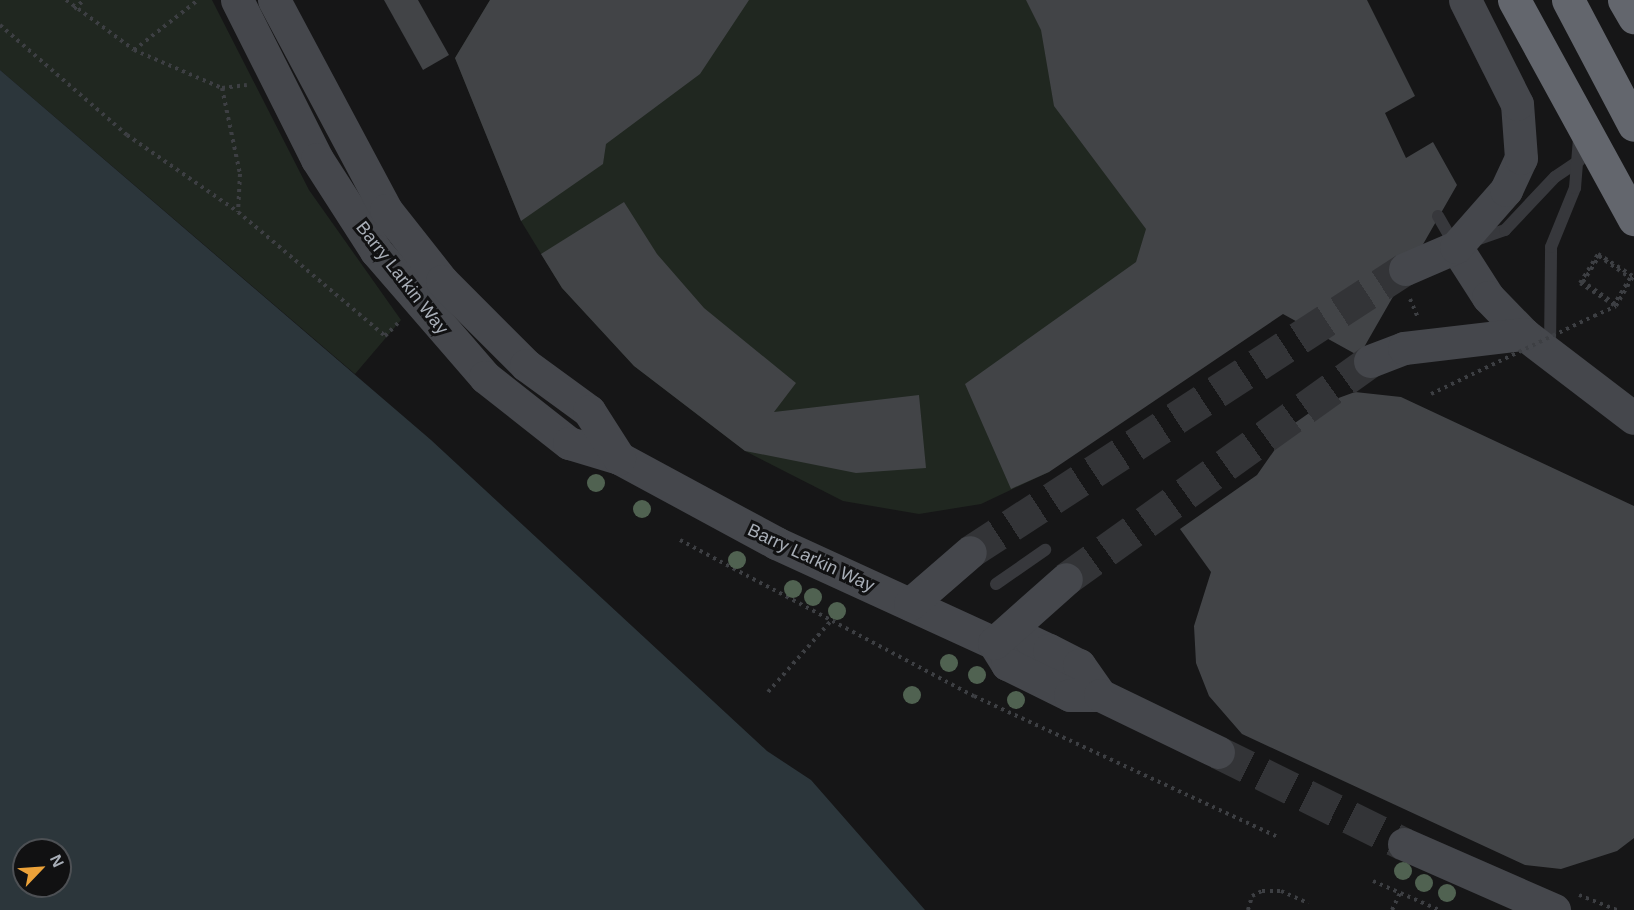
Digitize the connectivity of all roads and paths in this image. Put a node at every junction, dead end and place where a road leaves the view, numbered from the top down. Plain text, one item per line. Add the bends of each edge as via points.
1 (66, 0) edge
2 (84, 0) edge
3 (198, 0) edge
4 (1465, 0) edge
5 (1514, 0) edge
6 (1527, 0) edge
7 (1568, 0) edge
8 (1624, 0) edge
9 (74, 9) junction
10 (265, 9) edge
11 (1634, 16) edge
12 (0, 25) edge
13 (134, 50) junction
14 (255, 84) dead end
15 (222, 88) junction
16 (1634, 125) edge
17 (1580, 160) junction
18 (238, 212) junction
19 (1438, 216) dead end
20 (1634, 219) edge
21 (1456, 247) junction
22 (1405, 269) tunnel mouth
23 (1615, 304) dead end
24 (401, 320) dead end
25 (1524, 334) junction
26 (1549, 356) junction
27 (1370, 361) tunnel mouth
28 (1431, 394) dead end
29 (1634, 418) edge
30 (680, 540) dead end
31 (1045, 550) dead end
32 (970, 552) tunnel mouth
33 (1066, 579) tunnel mouth
34 (996, 584) dead end
35 (910, 604) junction
36 (830, 622) junction
37 (994, 643) junction
38 (768, 692) dead end
39 (1218, 752) tunnel mouth
40 (1280, 838) dead end
41 (1404, 844) tunnel mouth
42 (1373, 881) dead end
43 (1400, 893) junction
44 (1560, 900) edge
45 (1308, 903) dead end
46 (1248, 910) edge
47 (1392, 910) edge
48 (1439, 910) edge
49 (1617, 910) edge

1 - 9 path
2 - 9 path
3 - 13 path
4 - 21 main road via 1517,104 1524,137 1506,190
5 - 20 highway, bridge
6 - 17 lane via 1562,71 1578,119
7 - 16 highway
8 - 11 highway
9 - 13 path
10 - 35 main road, Barry Larkin Way via 386,210 442,281 526,365 590,411 619,458 776,543
12 - 18 path via 127,135
13 - 15 path
14 - 15 path
15 - 18 path via 236,140
17 - 21 lane via 1555,177 1505,230
17 - 26 lane via 1575,188 1551,246
18 - 24 path via 385,336
19 - 21 lane
21 - 22 main road
21 - 25 main road via 1488,297
23 - 28 path, bridge via 1583,282 1599,256 1630,278 1614,305 1580,283 1598,254 1633,276 1616,306
25 - 26 main road
25 - 27 main road via 1404,348
26 - 29 main road
30 - 36 path
31 - 34 lane
32 - 35 main road
33 - 37 main road
35 - 37 main road, Barry Larkin Way
36 - 38 path
36 - 40 path via 974,696
37 - 39 main road via 1021,637 1079,665 1100,695
41 - 44 main road
42 - 43 path
43 - 47 path
43 - 48 path
44 - 49 path
45 - 46 path via 1281,891 1262,891 1252,896

